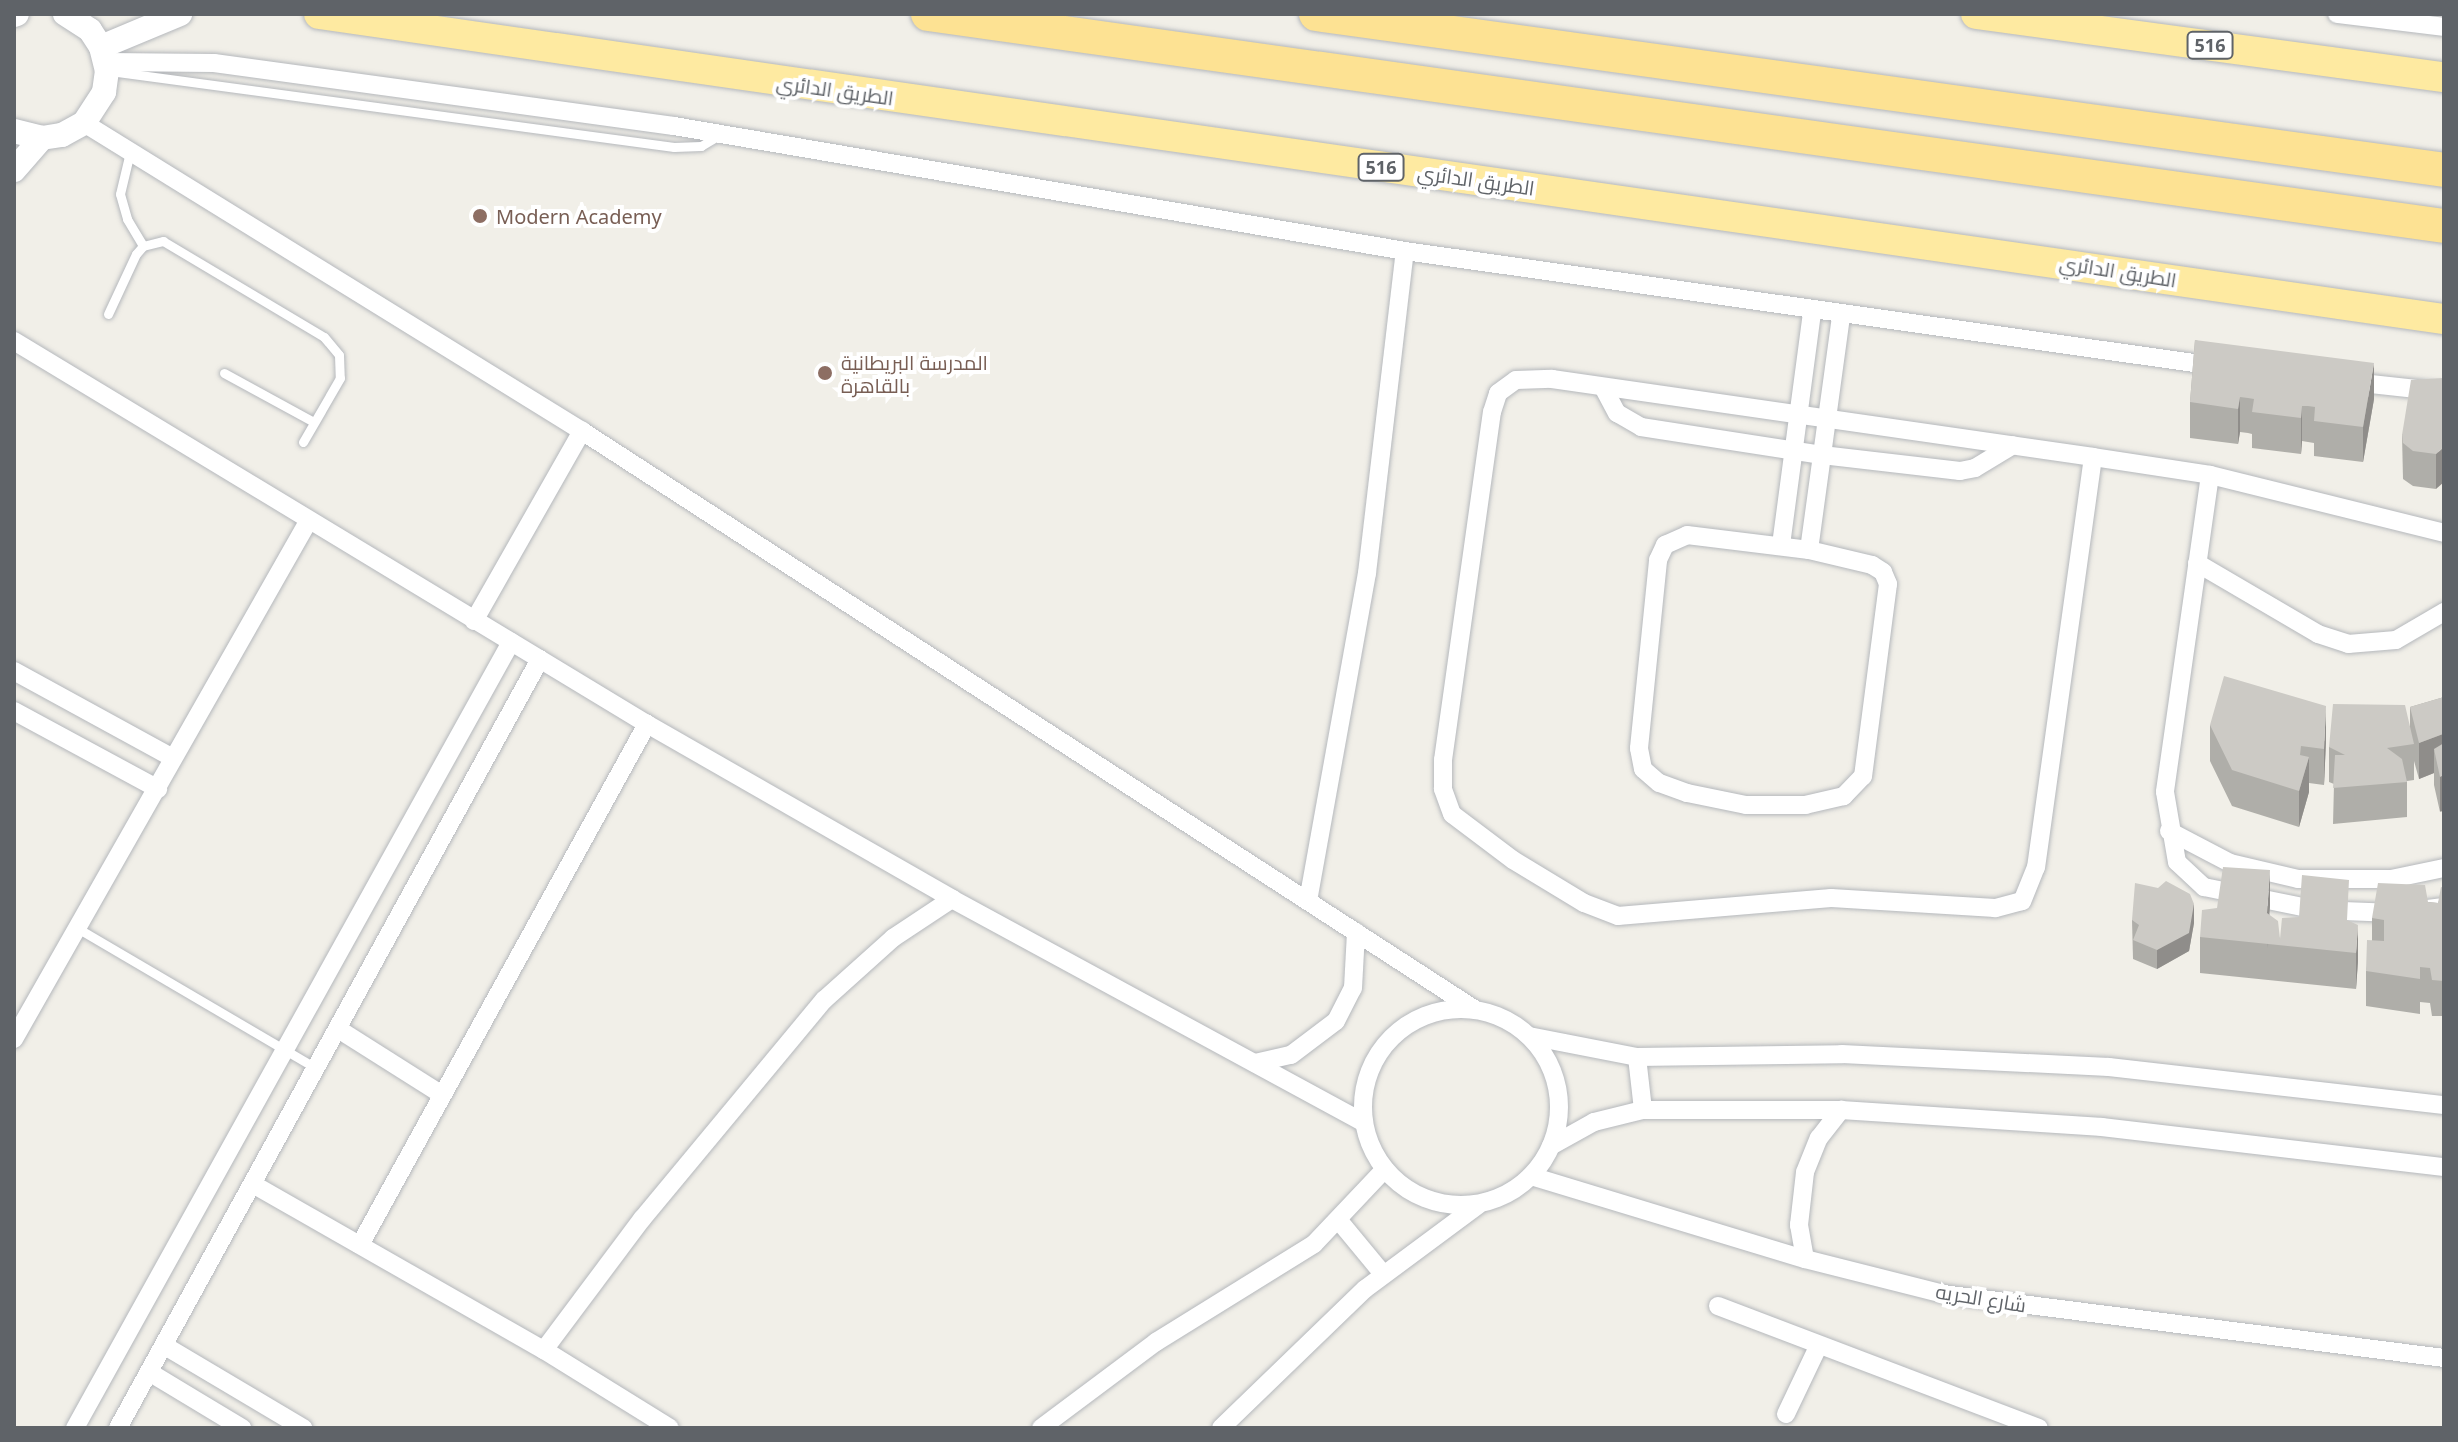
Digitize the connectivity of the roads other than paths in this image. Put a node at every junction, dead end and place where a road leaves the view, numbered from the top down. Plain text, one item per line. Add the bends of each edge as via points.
1 (65, 14) edge
2 (180, 14) edge
3 (319, 14) edge
4 (928, 14) edge
5 (1316, 14) edge
6 (1976, 14) edge
7 (2337, 14) edge
8 (2444, 27) edge
9 (105, 60) junction
10 (2444, 77) edge
11 (443, 94) junction
12 (551, 109) junction
13 (440, 115) junction
14 (84, 123) junction
15 (548, 130) junction
16 (14, 131) edge
17 (723, 133) junction
18 (42, 138) junction
19 (130, 152) junction
20 (14, 170) edge
21 (2444, 170) edge
22 (2444, 226) edge
23 (143, 246) junction
24 (1405, 251) junction
25 (1812, 312) junction
26 (108, 314) dead end
27 (1841, 315) junction
28 (2444, 319) edge
29 (14, 341) edge
30 (2233, 368) edge
31 (224, 373) dead end
32 (2338, 381) edge
33 (1603, 387) junction
34 (2444, 392) edge
35 (1798, 415) junction
36 (1827, 420) junction
37 (314, 422) junction
38 (582, 431) junction
39 (303, 442) dead end
40 (2013, 445) junction
41 (1794, 451) junction
42 (1822, 455) junction
43 (2093, 457) junction
44 (2210, 475) junction
45 (309, 520) junction
46 (2444, 533) edge
47 (1781, 545) junction
48 (1809, 550) junction
49 (2197, 563) junction
50 (2444, 612) edge
51 (474, 621) junction
52 (511, 642) junction
53 (540, 659) junction
54 (14, 671) edge
55 (14, 711) edge
56 (647, 724) junction
57 (173, 758) junction
58 (158, 789) junction
59 (2169, 831) junction
60 (2444, 868) edge
61 (2321, 880) junction
62 (952, 899) junction
63 (1308, 901) junction
64 (2444, 907) edge
65 (2317, 910) junction
66 (77, 928) junction
67 (1356, 932) junction
68 (1474, 1009) junction
69 (338, 1029) junction
70 (1529, 1036) junction
71 (14, 1039) edge
72 (284, 1050) junction
73 (1637, 1057) junction
74 (1255, 1063) junction
75 (317, 1069) junction
76 (441, 1094) junction
77 (2444, 1105) edge
78 (1643, 1110) junction
79 (1841, 1110) junction
80 (1363, 1122) junction
81 (1551, 1146) junction
82 (2444, 1167) edge
83 (1385, 1169) junction
84 (1531, 1176) junction
85 (256, 1186) junction
86 (1484, 1202) junction
87 (1340, 1222) junction
88 (360, 1245) junction
89 (1805, 1259) junction
90 (1383, 1274) junction
91 (1718, 1306) dead end
92 (165, 1346) junction
93 (1818, 1347) junction
94 (544, 1350) junction
95 (2444, 1358) edge
96 (149, 1372) junction
97 (1786, 1414) dead end
98 (75, 1428) edge
99 (118, 1428) edge
100 (242, 1428) edge
101 (303, 1428) edge
102 (670, 1428) edge
103 (1041, 1428) edge
104 (1221, 1428) edge
105 (2039, 1428) edge

1 - 9 street via 90,30
2 - 9 street
3 - 28 highway, الطريق الدائري / 516
4 - 22 highway
5 - 21 highway
6 - 10 highway, 516
7 - 8 street
9 - 11 street via 214,63
9 - 13 lane
9 - 14 street via 104,92
11 - 12 street
11 - 13 lane
12 - 15 lane
12 - 17 street
13 - 15 lane
14 - 18 street
14 - 19 street
15 - 17 lane via 690,147
16 - 18 street
17 - 24 street
18 - 20 street
19 - 23 lane via 120,194
19 - 38 street
23 - 26 lane
23 - 37 lane via 163,241 173,246 333,344 342,367 340,378
24 - 25 street
24 - 63 street via 1367,573
25 - 27 street
25 - 35 street
27 - 30 street
27 - 36 street
29 - 45 street
31 - 37 lane
32 - 34 street
33 - 35 street
33 - 41 street via 1617,413 1641,427
33 - 43 street via 1527,378 1507,383 1498,393 1442,778 1452,814 1473,833 1584,903 1618,916 1831,898 1995,908 2022,901 2036,867
35 - 36 street
35 - 41 street
36 - 40 street
36 - 42 street
37 - 39 lane
38 - 51 street
38 - 63 street
40 - 42 street via 1982,465 1960,471
40 - 43 street
41 - 42 street
41 - 47 street
42 - 48 street
43 - 44 street
44 - 46 street
44 - 49 street
45 - 51 street
45 - 57 street
47 - 48 street
47 - 48 street via 1687,535 1671,540 1660,552 1639,748 1643,769 1659,783 1716,801 1776,807 1835,800 1858,784 1886,578 1872,565
49 - 50 street via 2318,634 2348,644 2396,640
49 - 59 street via 2165,792
51 - 52 street
52 - 53 street
52 - 72 street
53 - 56 street
53 - 69 street
54 - 57 street
55 - 58 street
56 - 62 street
56 - 76 street
57 - 58 street
58 - 66 street
59 - 61 street via 2230,863
59 - 65 street via 2177,862 2204,887
60 - 61 street via 2391,879
61 - 65 street
62 - 74 street
62 - 94 street via 893,938 824,1000 642,1219
63 - 67 street
64 - 65 street via 2395,913
66 - 71 street
66 - 72 lane
67 - 68 street
67 - 74 street via 1353,988 1336,1021 1291,1055
68 - 70 street
68 - 80 street via 1429,1015 1390,1038 1368,1077
69 - 75 street
69 - 76 street
70 - 73 street
70 - 81 street via 1547,1059 1557,1088 1559,1117
72 - 75 lane
72 - 98 street
73 - 77 street via 1842,1054 2020,1060
73 - 78 street
74 - 80 street
75 - 85 street
76 - 88 street
78 - 79 street
78 - 81 street via 1594,1122
79 - 82 street via 2087,1125
79 - 89 street via 1819,1138 1803,1181 1799,1225
80 - 83 street
81 - 84 street
83 - 86 street via 1429,1200
83 - 87 street
84 - 86 street
84 - 89 street, شارع الحريه
85 - 88 street
85 - 92 street
86 - 90 street
87 - 90 street
87 - 103 street via 1285,1264 1156,1342
88 - 94 street
89 - 95 street, شارع الحريه via 1989,1301
90 - 104 street
91 - 93 street
92 - 96 street
92 - 101 street
93 - 97 street
93 - 105 street
94 - 102 street
96 - 99 street
96 - 100 street

